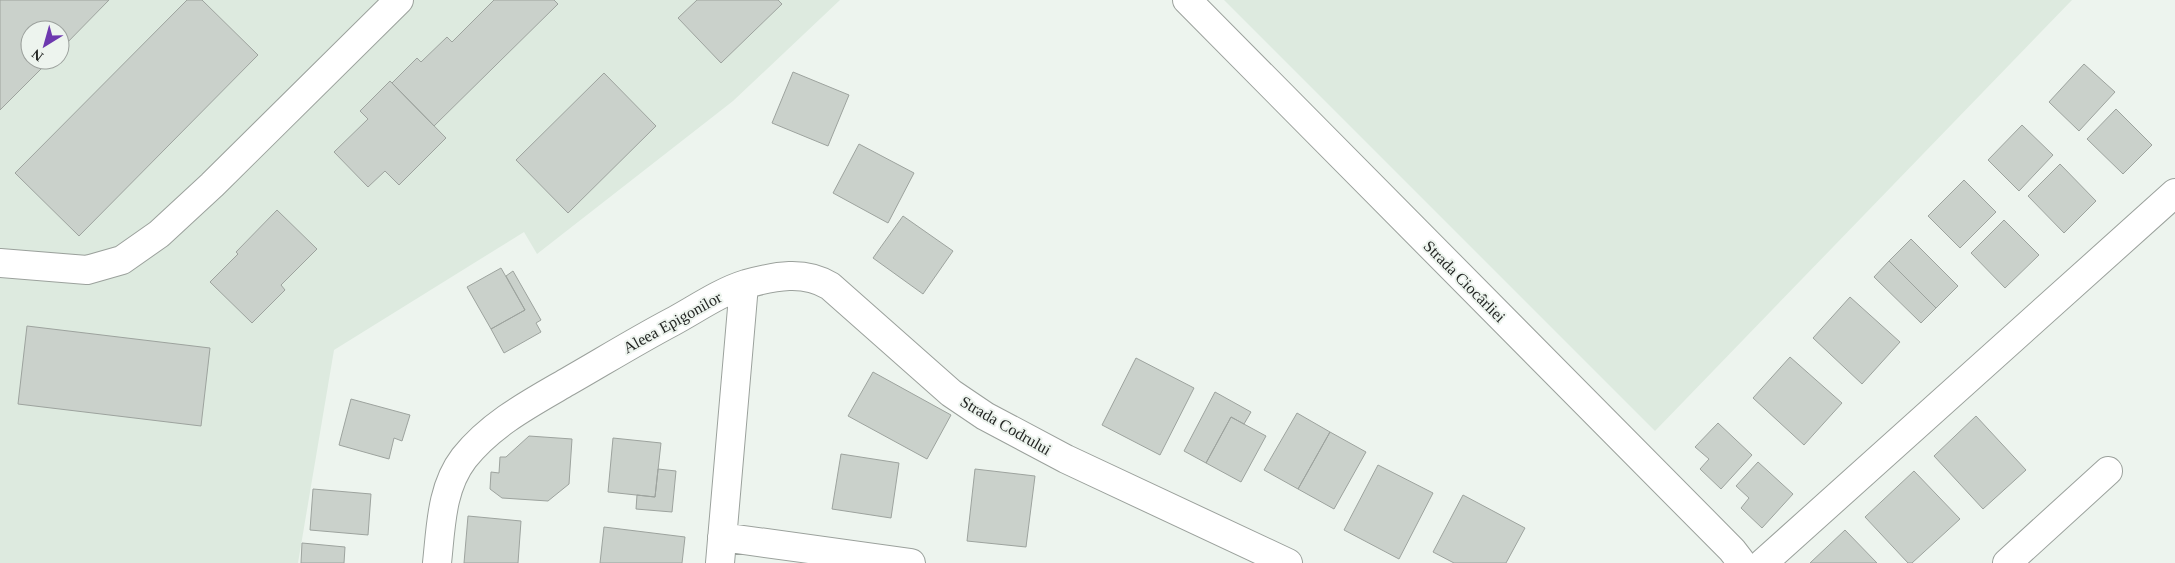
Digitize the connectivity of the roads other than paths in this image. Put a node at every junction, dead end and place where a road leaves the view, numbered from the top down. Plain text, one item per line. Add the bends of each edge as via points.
1 (400, 0) edge
2 (1186, 0) edge
3 (2175, 193) edge
4 (0, 263) edge
5 (744, 285) junction
6 (2108, 471) dead end
7 (721, 550) edge
8 (437, 563) edge
9 (911, 563) edge
10 (1288, 563) edge
11 (1742, 563) edge
12 (1763, 563) edge
13 (2007, 563) edge

1 - 4 street via 212,185 159,234 122,260 87,270
2 - 11 street, Strada Ciocârliei
3 - 12 street
5 - 7 street, Aleea Epigonilor
5 - 8 street, Aleea Epigonilor via 623,349 500,423 479,441 453,475 446,494
5 - 10 street, Strada Codrului via 787,275 820,280 951,393 985,416 1066,459
6 - 13 street
7 - 9 street

